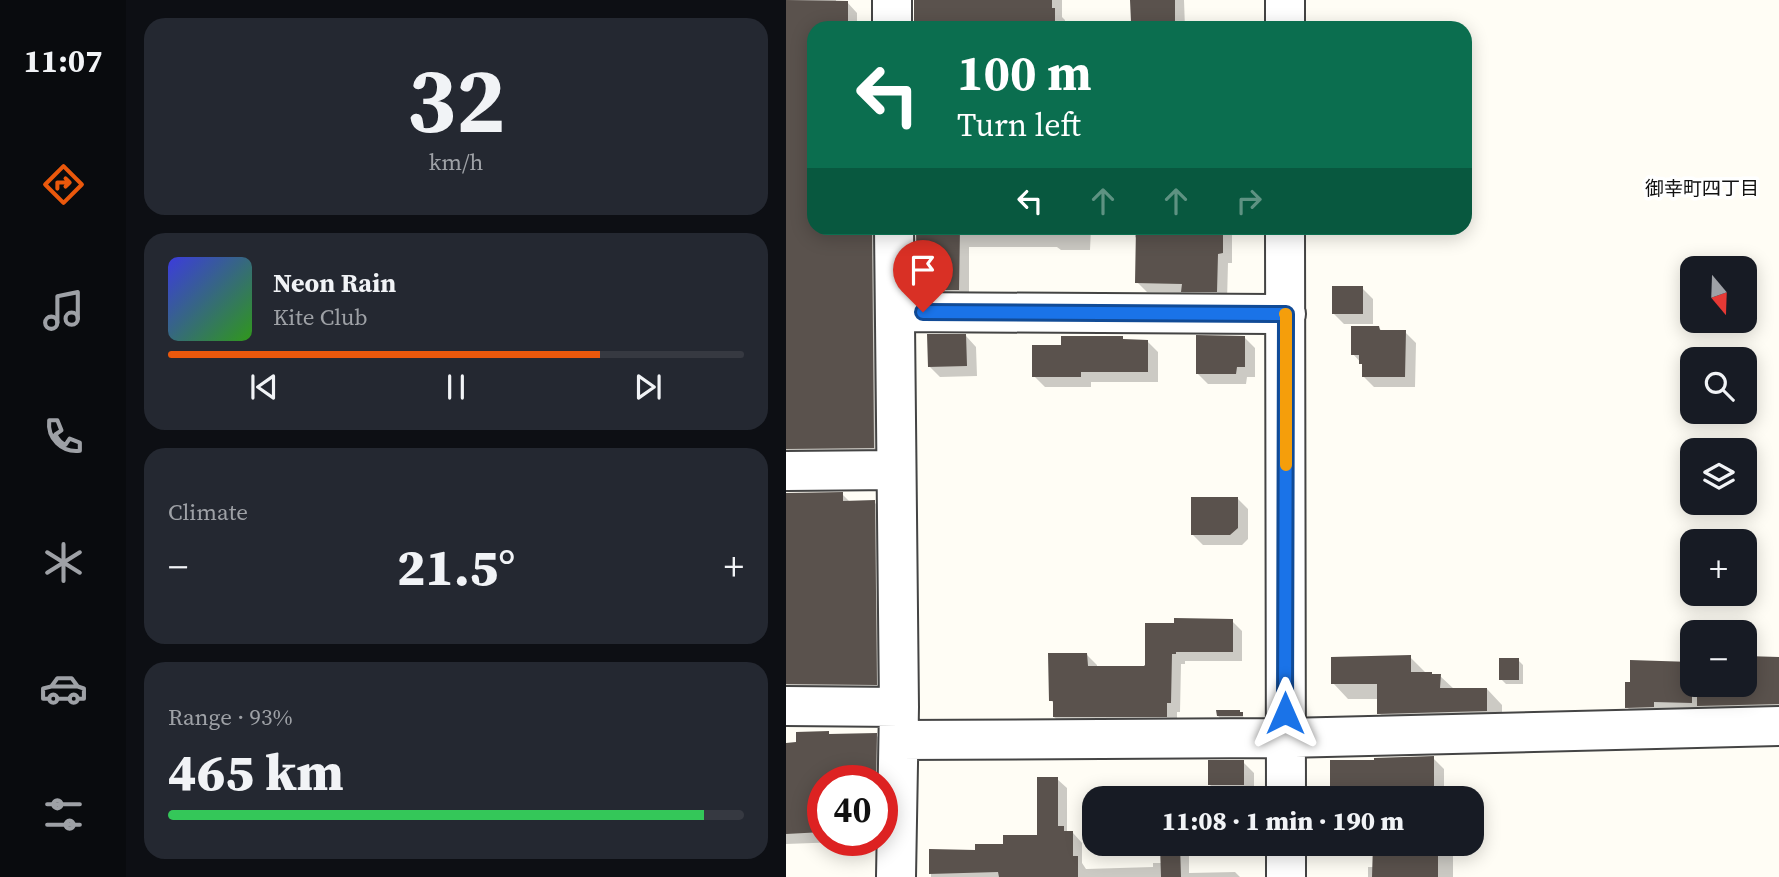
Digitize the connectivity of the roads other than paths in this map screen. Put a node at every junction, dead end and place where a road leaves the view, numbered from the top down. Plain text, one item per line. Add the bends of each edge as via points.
1 (892, 0) edge
2 (1285, 0) edge
3 (892, 21) edge
4 (1285, 21) edge
5 (894, 235) edge
6 (1285, 235) edge
7 (895, 312) junction
8 (1286, 314) junction
9 (896, 470) junction
10 (786, 471) edge
11 (786, 706) edge
12 (899, 724) junction
13 (1779, 726) edge
14 (1285, 738) junction
15 (1285, 786) edge
16 (1286, 856) edge
17 (896, 877) edge
18 (1286, 877) edge

1 - 3 street
2 - 4 street
5 - 7 street
6 - 8 street
7 - 8 street
7 - 9 street
8 - 14 street
9 - 10 street
9 - 12 street
11 - 12 street
12 - 14 street
12 - 17 street
13 - 14 street
14 - 15 street
16 - 18 street

